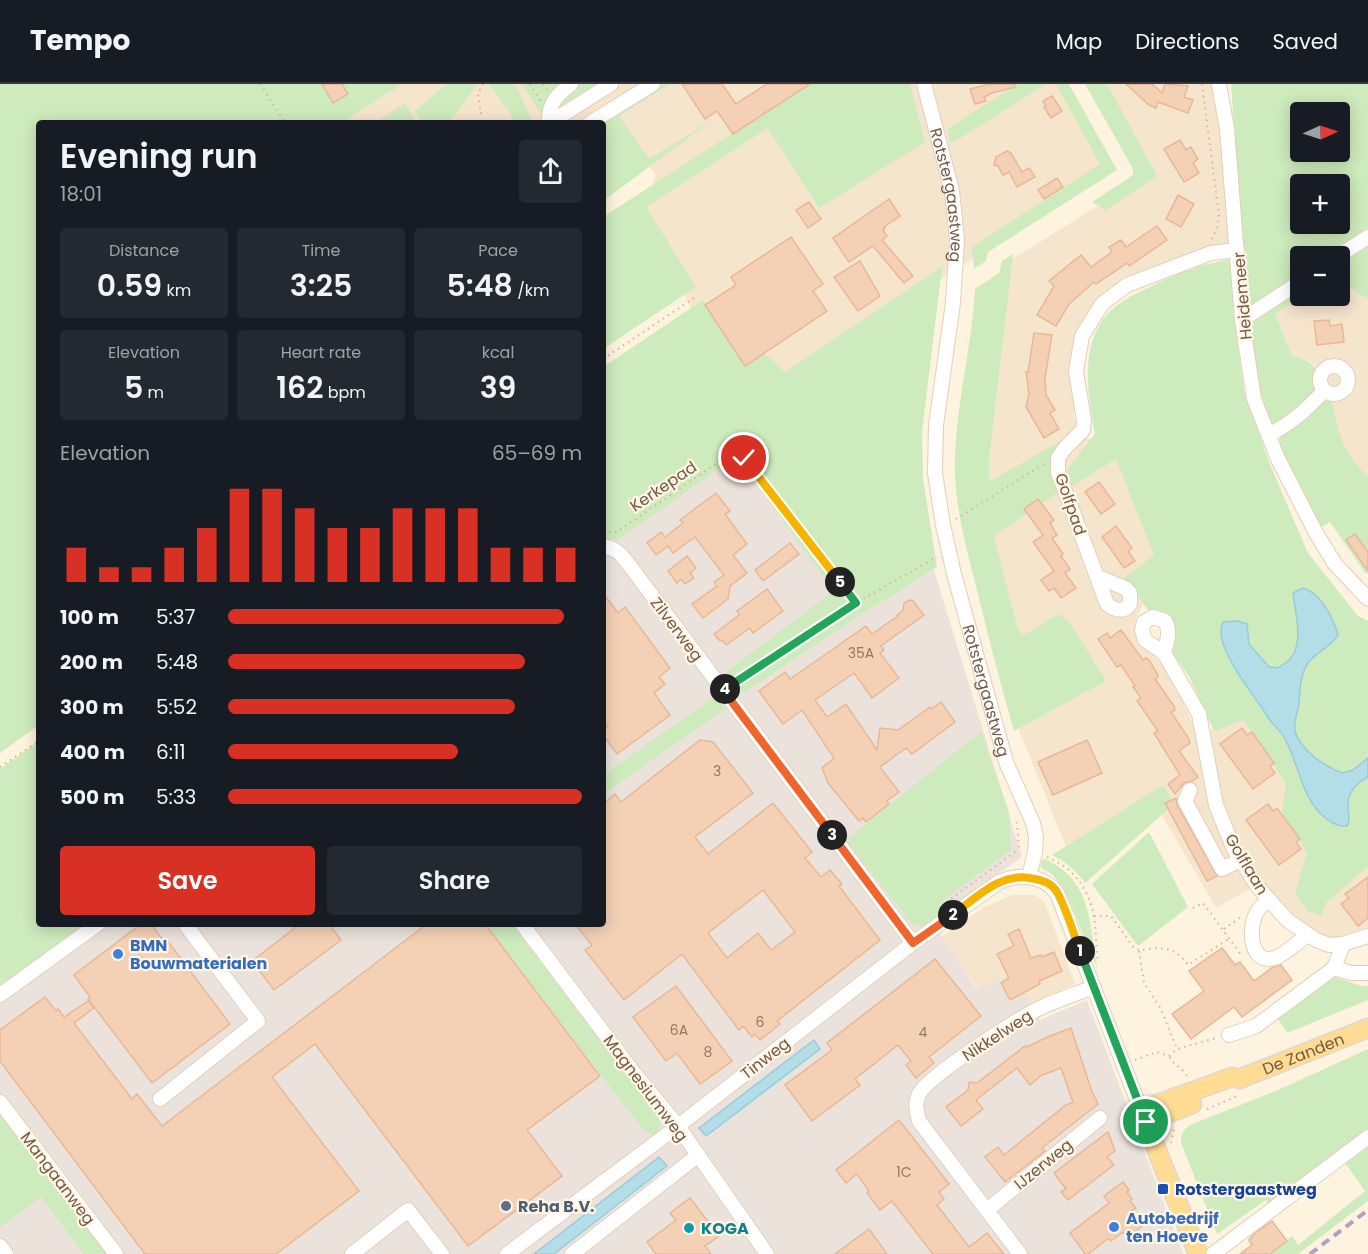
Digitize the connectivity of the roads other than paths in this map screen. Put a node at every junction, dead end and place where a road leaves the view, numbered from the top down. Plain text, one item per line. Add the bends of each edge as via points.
1 (571, 84) edge
2 (611, 84) edge
3 (653, 84) edge
4 (924, 84) edge
5 (1219, 84) edge
6 (549, 120) edge
7 (558, 120) edge
8 (595, 120) edge
9 (1368, 237) edge
10 (1350, 248) edge
11 (1237, 250) junction
12 (1290, 289) edge
13 (1242, 320) junction
14 (1324, 391) dead end
15 (1268, 435) junction
16 (607, 548) edge
17 (1098, 577) dead end
18 (1368, 599) edge
19 (1164, 653) dead end
20 (1190, 790) dead end
21 (1240, 860) junction
22 (1029, 877) junction
23 (1268, 899) junction
24 (94, 927) edge
25 (187, 927) edge
26 (524, 927) edge
27 (1308, 935) junction
28 (1368, 936) edge
29 (913, 943) junction
30 (1343, 944) junction
31 (1334, 968) junction
32 (1368, 973) edge
33 (1094, 987) junction
34 (0, 995) edge
35 (1368, 1028) edge
36 (1229, 1035) road end
37 (160, 1099) dead end
38 (0, 1101) edge
39 (1143, 1116) junction
40 (1100, 1118) dead end
41 (678, 1126) junction
42 (1368, 1137) edge
43 (698, 1156) junction
44 (987, 1210) junction
45 (0, 1246) edge
46 (442, 1253) edge
47 (6, 1254) edge
48 (116, 1254) edge
49 (352, 1254) edge
50 (507, 1254) edge
51 (572, 1254) edge
52 (768, 1254) edge
53 (1020, 1254) edge
54 (1198, 1254) edge
55 (1213, 1254) edge

1 - 6 street via 553,100
2 - 7 street
3 - 8 street
4 - 22 street, Rotstergaastweg via 952,191 957,240 953,303 936,425 935,473 954,574 1006,762 1033,823 1035,852
5 - 11 street, Heidemeer via 1227,129
9 - 10 street
11 - 13 street, Heidemeer
11 - 17 street, Golfpad via 1211,253 1127,285 1101,304 1082,336 1076,371 1083,430 1058,458 1062,485
12 - 13 street
13 - 15 street, Heidemeer via 1254,399
14 - 15 street via 1298,417
15 - 18 street via 1316,533 1335,564
16 - 29 street, Zilverweg via 623,557
19 - 21 street, Golflaan via 1199,714 1216,805
20 - 21 street via 1185,801 1222,869
21 - 23 street, Golflaan
22 - 29 street, Tinweg via 999,882
22 - 33 street via 1046,882 1057,893
23 - 27 street, Golflaan
23 - 27 street via 1255,915 1252,946 1256,953 1277,957
24 - 34 street
25 - 37 street via 258,1021
26 - 41 street, Magnesiumweg
27 - 30 street, Golflaan via 1329,945
28 - 30 street, Golflaan
29 - 41 street, Tinweg
30 - 31 street
31 - 32 street
31 - 36 street via 1256,1026
33 - 39 street
33 - 44 street, Nikkelweg via 1038,1009 986,1041 920,1092 916,1103 919,1121
35 - 39 main road, De Zanden via 1234,1084
38 - 48 street, Mangaanweg
39 - 54 main road
40 - 44 street, IJzerweg
41 - 43 street, Magnesiumweg
41 - 50 street, Tinweg
42 - 55 street
43 - 51 street
43 - 52 street, Magnesiumweg
44 - 53 street
45 - 47 street
46 - 49 street via 408,1210

